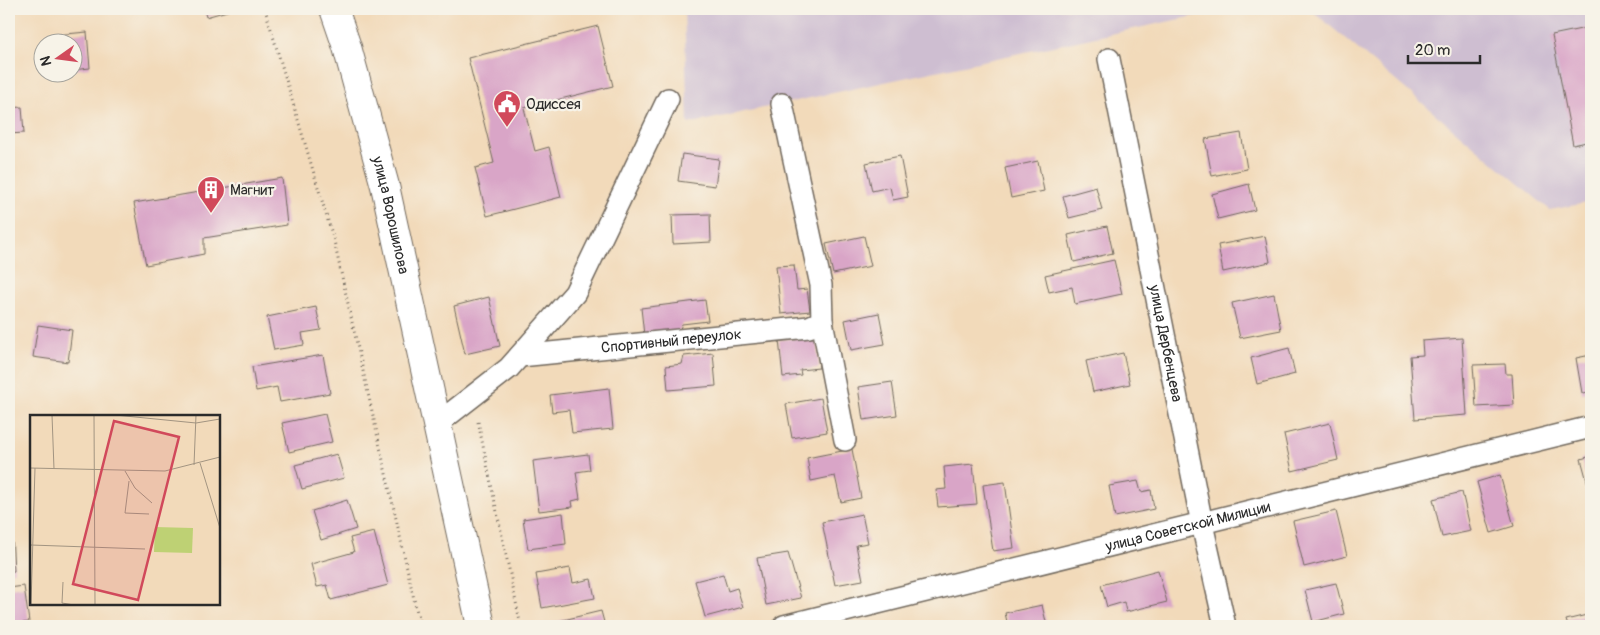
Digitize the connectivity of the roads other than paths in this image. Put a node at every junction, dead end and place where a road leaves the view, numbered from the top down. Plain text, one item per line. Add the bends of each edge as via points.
1 (334, 9) edge
2 (1109, 59) dead end
3 (668, 99) dead end
4 (782, 104) dead end
5 (822, 321) junction
6 (520, 356) junction
7 (437, 424) junction
8 (1591, 426) edge
9 (845, 440) dead end
10 (1202, 524) junction
11 (481, 626) edge
12 (784, 626) edge
13 (1225, 626) edge

1 - 7 street, улица Ворошилова via 385,186
2 - 10 street, улица Дербенцева
3 - 6 street via 575,293
4 - 5 street via 820,285
5 - 6 street, Спортивный переулок via 809,327
5 - 9 street
6 - 7 street
7 - 11 street, улица Ворошилова
8 - 10 street, улица Советской Милиции
10 - 12 street, улица Советской Милиции
10 - 13 street, улица Дербенцева

